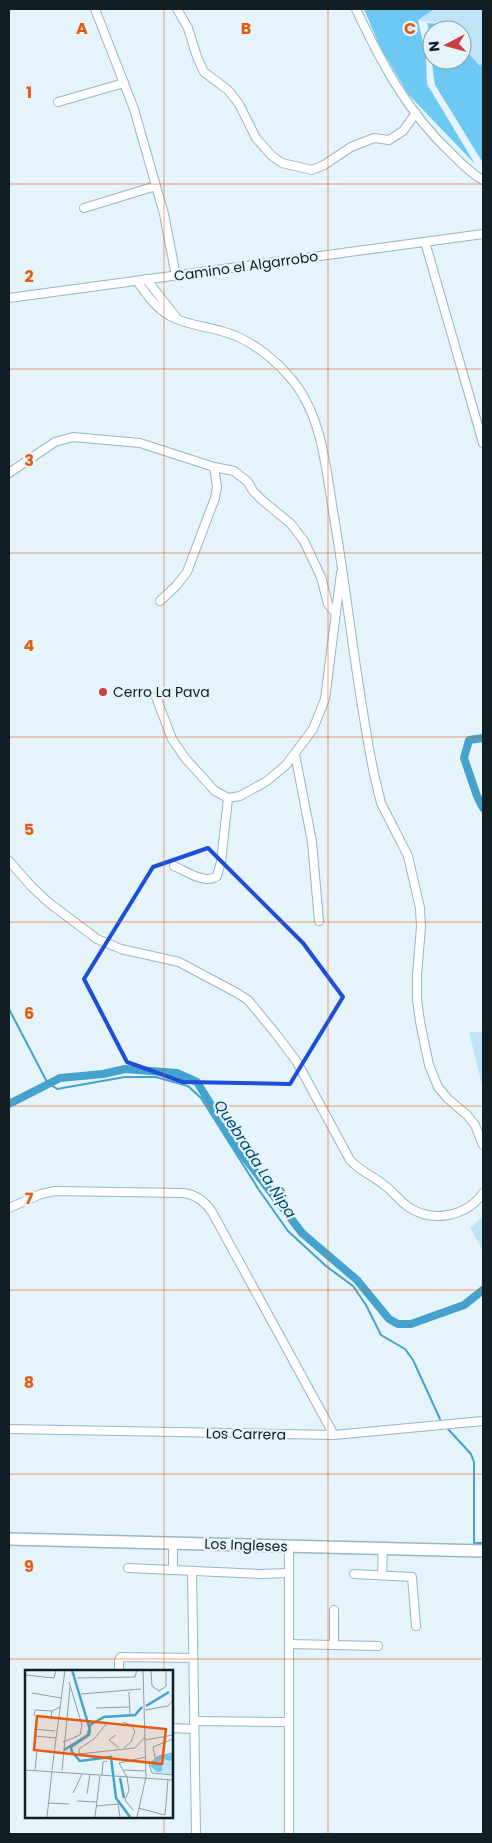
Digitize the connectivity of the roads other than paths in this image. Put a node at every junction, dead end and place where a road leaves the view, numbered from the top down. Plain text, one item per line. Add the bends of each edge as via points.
1 (95, 9) edge
2 (177, 9) edge
3 (356, 9) edge
4 (124, 83) junction
5 (58, 102) dead end
6 (416, 113) junction
7 (483, 180) edge
8 (156, 186) junction
9 (84, 208) dead end
10 (483, 234) edge
11 (425, 242) junction
12 (176, 276) junction
13 (146, 279) junction
14 (137, 280) junction
15 (9, 298) edge
16 (179, 320) junction
17 (483, 444) edge
18 (214, 467) junction
19 (9, 473) edge
20 (342, 561) junction
21 (160, 601) dead end
22 (336, 614) junction
23 (156, 697) dead end
24 (295, 754) junction
25 (228, 798) junction
26 (9, 861) edge
27 (174, 866) dead end
28 (319, 921) dead end
29 (483, 1145) edge
30 (483, 1193) edge
31 (9, 1208) edge
32 (483, 1421) edge
33 (9, 1429) edge
34 (334, 1435) junction
35 (9, 1539) edge
36 (173, 1543) junction
37 (289, 1546) junction
38 (382, 1548) junction
39 (483, 1551) edge
40 (128, 1568) dead end
41 (173, 1569) junction
42 (192, 1571) junction
43 (289, 1573) junction
44 (354, 1574) dead end
45 (382, 1575) junction
46 (334, 1610) dead end
47 (416, 1626) dead end
48 (288, 1644) junction
49 (334, 1645) junction
50 (378, 1646) dead end
51 (193, 1658) junction
52 (119, 1670) edge
53 (288, 1722) junction
54 (194, 1725) junction
55 (172, 1728) edge
56 (196, 1834) edge
57 (289, 1834) edge

1 - 4 street
2 - 6 street via 188,28 204,72 228,90 256,138 282,163 312,170 351,147 374,138 389,140 403,131
3 - 6 street via 381,60
4 - 5 street
4 - 8 street
6 - 7 street via 446,149
8 - 9 street
8 - 12 street
10 - 11 street, Camino el Algarrobo
11 - 12 street, Camino el Algarrobo
11 - 17 street
12 - 13 street, Camino el Algarrobo
13 - 14 street, Camino el Algarrobo
13 - 16 street
14 - 15 street, Camino el Algarrobo
14 - 16 street via 157,306
16 - 20 street via 227,332 249,342 281,367 301,392 316,426
18 - 19 street via 140,443 73,437 55,442
18 - 21 street via 216,493 189,568
18 - 22 street via 238,472 253,492 292,524 313,557 328,604
20 - 22 street
20 - 29 street via 374,774 381,803 408,856 420,908 417,975 426,1052 438,1087 475,1125
22 - 24 street via 325,699 313,729
23 - 25 street via 172,739 185,758 215,791
24 - 25 street via 267,781 240,796
24 - 28 street via 312,842
25 - 27 street via 218,876 206,879
26 - 30 street via 48,902 97,938 121,949 180,962 248,1000 297,1062 350,1160 411,1209 430,1215 449,1215 470,1207
31 - 34 street via 55,1191 184,1193 202,1200 212,1212
32 - 34 street, Los Carrera
33 - 34 street, Los Carrera
35 - 36 street, Los Ingleses
36 - 37 street, Los Ingleses
36 - 41 street
37 - 38 street, Los Ingleses
37 - 43 street
38 - 39 street, Los Ingleses
38 - 45 street
40 - 41 street
41 - 42 street
42 - 43 street
42 - 51 street
43 - 48 street
44 - 45 street
45 - 47 street via 412,1577
46 - 49 street
48 - 49 street
48 - 53 street
49 - 50 street
51 - 52 street via 122,1657
51 - 54 street
53 - 54 street
53 - 57 street
54 - 55 street
54 - 56 street

